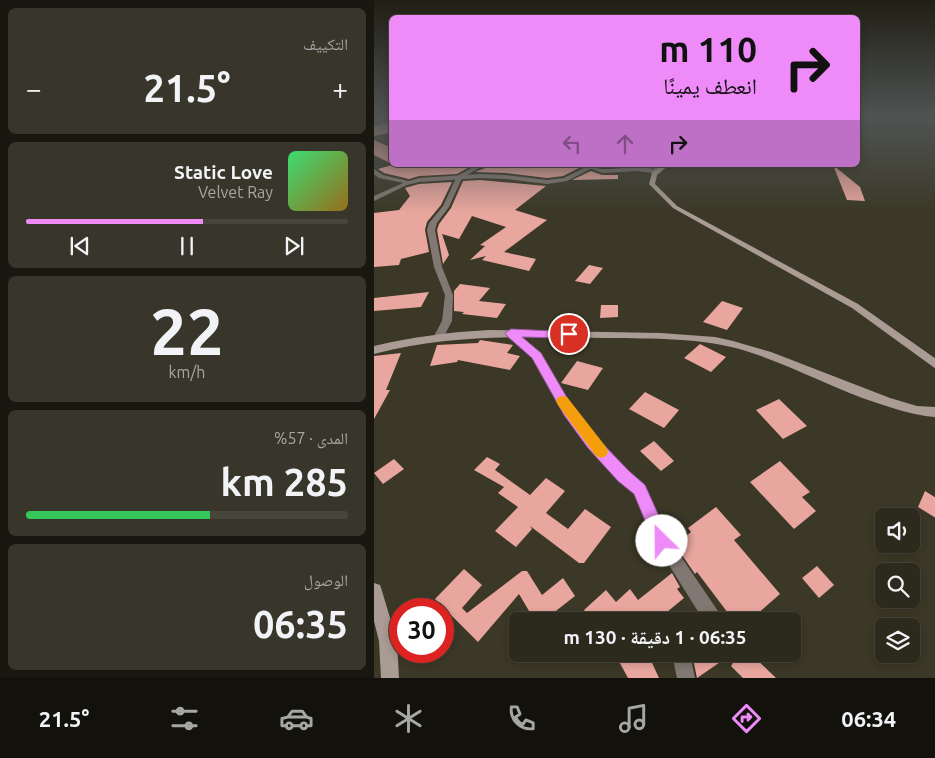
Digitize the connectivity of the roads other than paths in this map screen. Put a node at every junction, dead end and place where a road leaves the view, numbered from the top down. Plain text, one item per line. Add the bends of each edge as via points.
1 (477, 167) edge
2 (591, 167) edge
3 (595, 167) edge
4 (657, 167) edge
5 (663, 167) edge
6 (374, 171) edge
7 (654, 173) junction
8 (459, 177) junction
9 (409, 182) junction
10 (374, 199) edge
11 (511, 333) junction
12 (438, 336) junction
13 (374, 350) edge
14 (935, 365) edge
15 (935, 412) edge
16 (374, 591) edge
17 (710, 612) edge
18 (683, 662) edge
19 (390, 678) edge
20 (686, 678) edge

1 - 8 street
2 - 8 street via 565,180 547,182 506,177
3 - 7 street via 603,171 636,169
4 - 7 street
5 - 7 main road
6 - 9 street via 381,177
7 - 14 main road via 652,184 675,206 855,306
8 - 9 street
8 - 12 street via 446,207 431,230 438,267 449,295 447,321
9 - 10 street
11 - 12 main road
11 - 15 main road via 715,340 750,349 863,394 921,412
11 - 17 street via 537,356 569,412 593,443 640,490 662,541
12 - 13 main road
16 - 19 main road via 388,641
18 - 20 street

